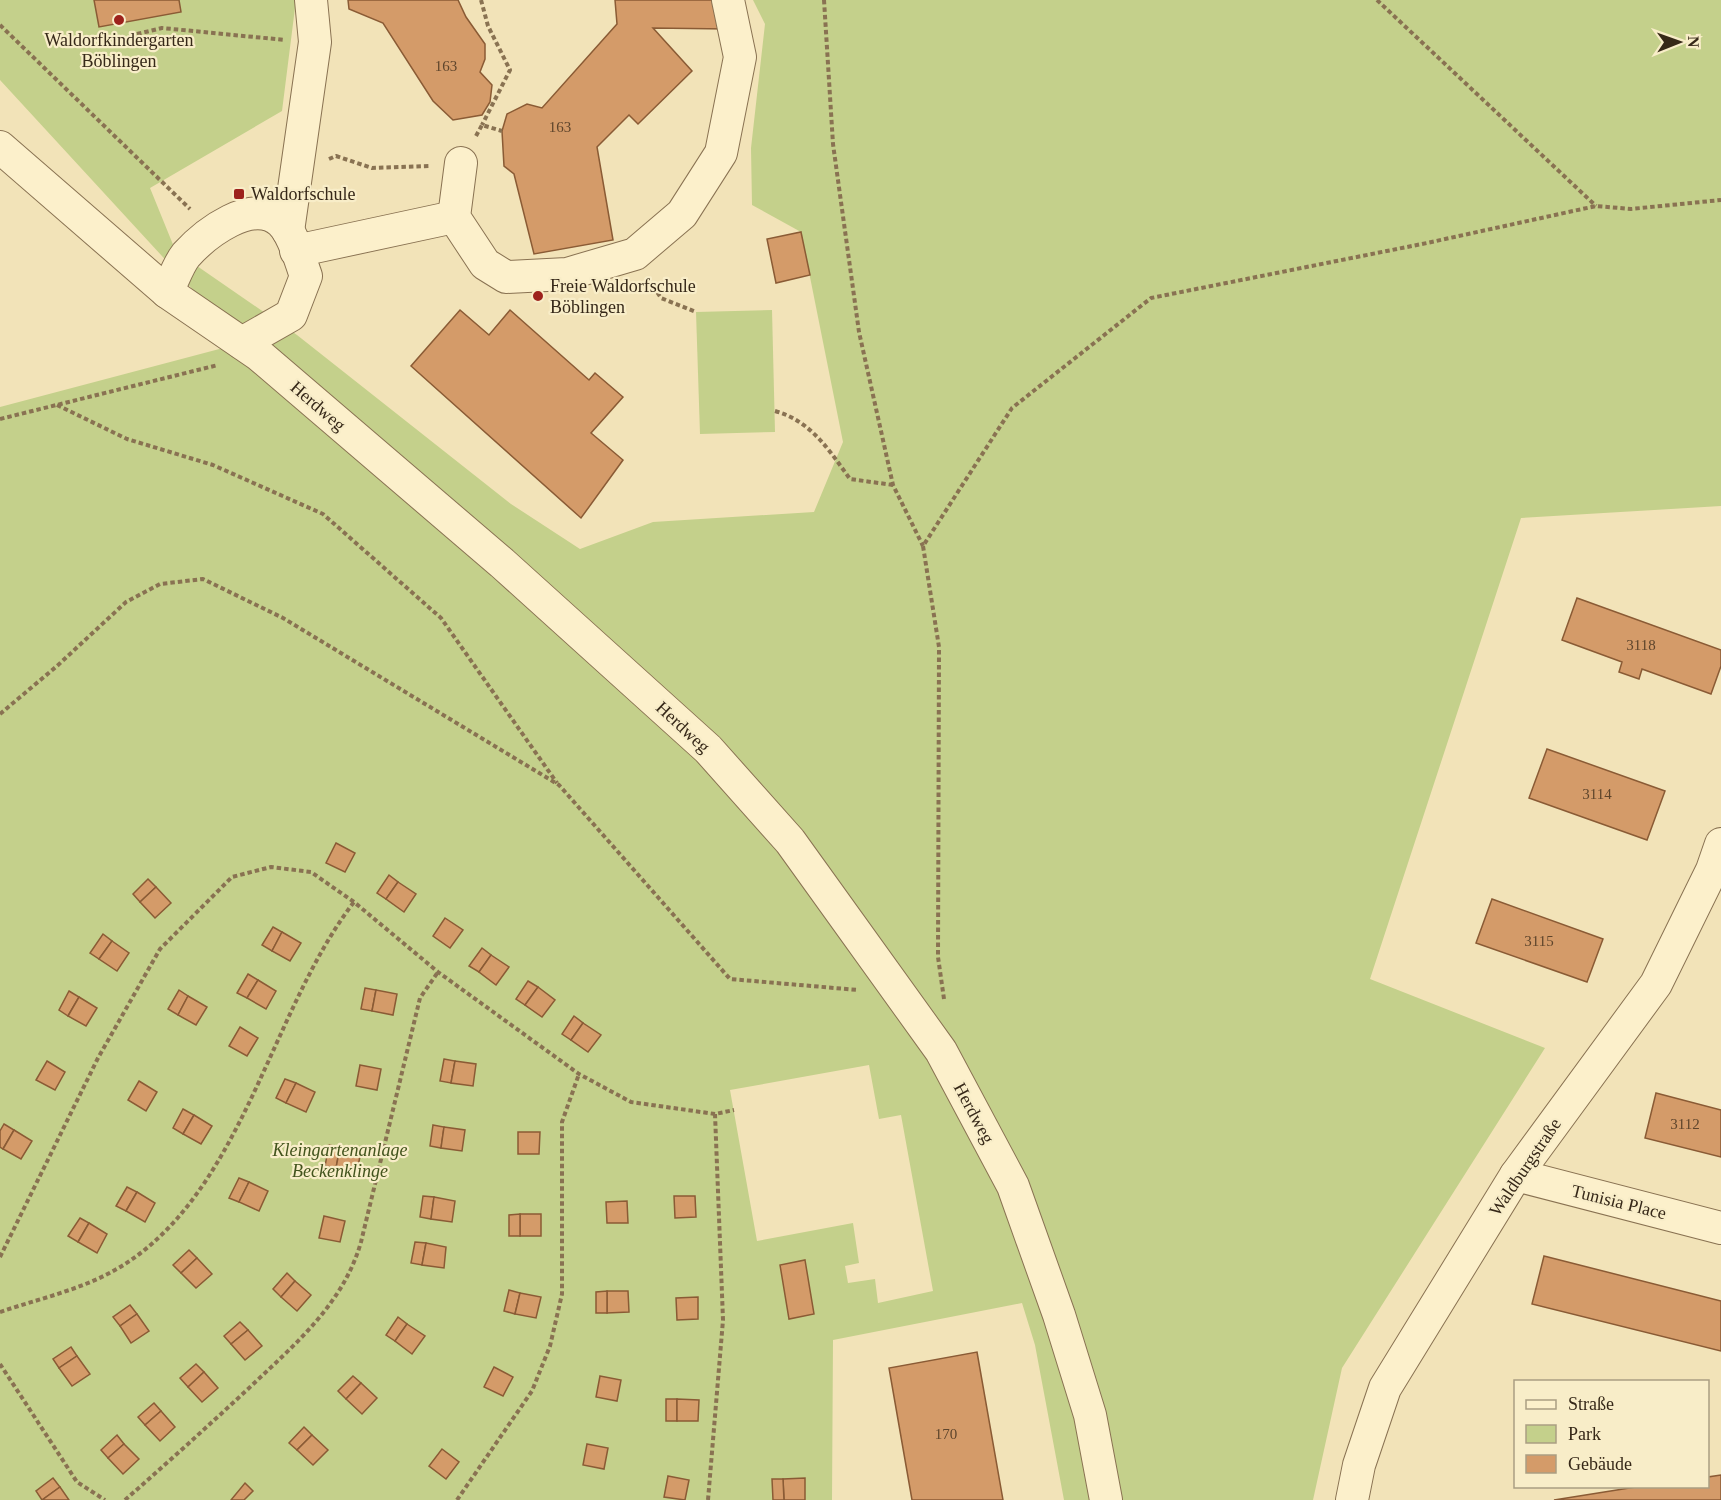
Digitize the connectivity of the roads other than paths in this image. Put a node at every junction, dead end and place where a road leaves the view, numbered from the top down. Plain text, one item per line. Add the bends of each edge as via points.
1 (311, 0) edge
2 (728, 0) edge
3 (0, 147) edge
4 (460, 167) road end
5 (454, 217) junction
6 (292, 241) junction
7 (167, 292) junction
8 (250, 349) junction
9 (1721, 844) edge
10 (1516, 1175) junction
11 (1721, 1228) edge
12 (1106, 1500) edge
13 (1352, 1500) edge

1 - 6 street via 315,42 296,168
2 - 5 street via 740,57 721,153 681,214 635,254 567,274 506,276 485,264
3 - 7 street, Herdweg
4 - 5 street
5 - 6 street
6 - 7 street via 280,221 262,214 240,216 212,231 184,257
6 - 8 street via 306,276 291,315
7 - 8 street, Herdweg
8 - 12 street, Herdweg via 502,563 708,749 790,841 941,1051 1013,1186 1090,1415
9 - 10 street, Waldburgstraße via 1656,984
10 - 11 street, Tunisia Place
10 - 13 street, Waldburgstraße via 1385,1388 1359,1465

